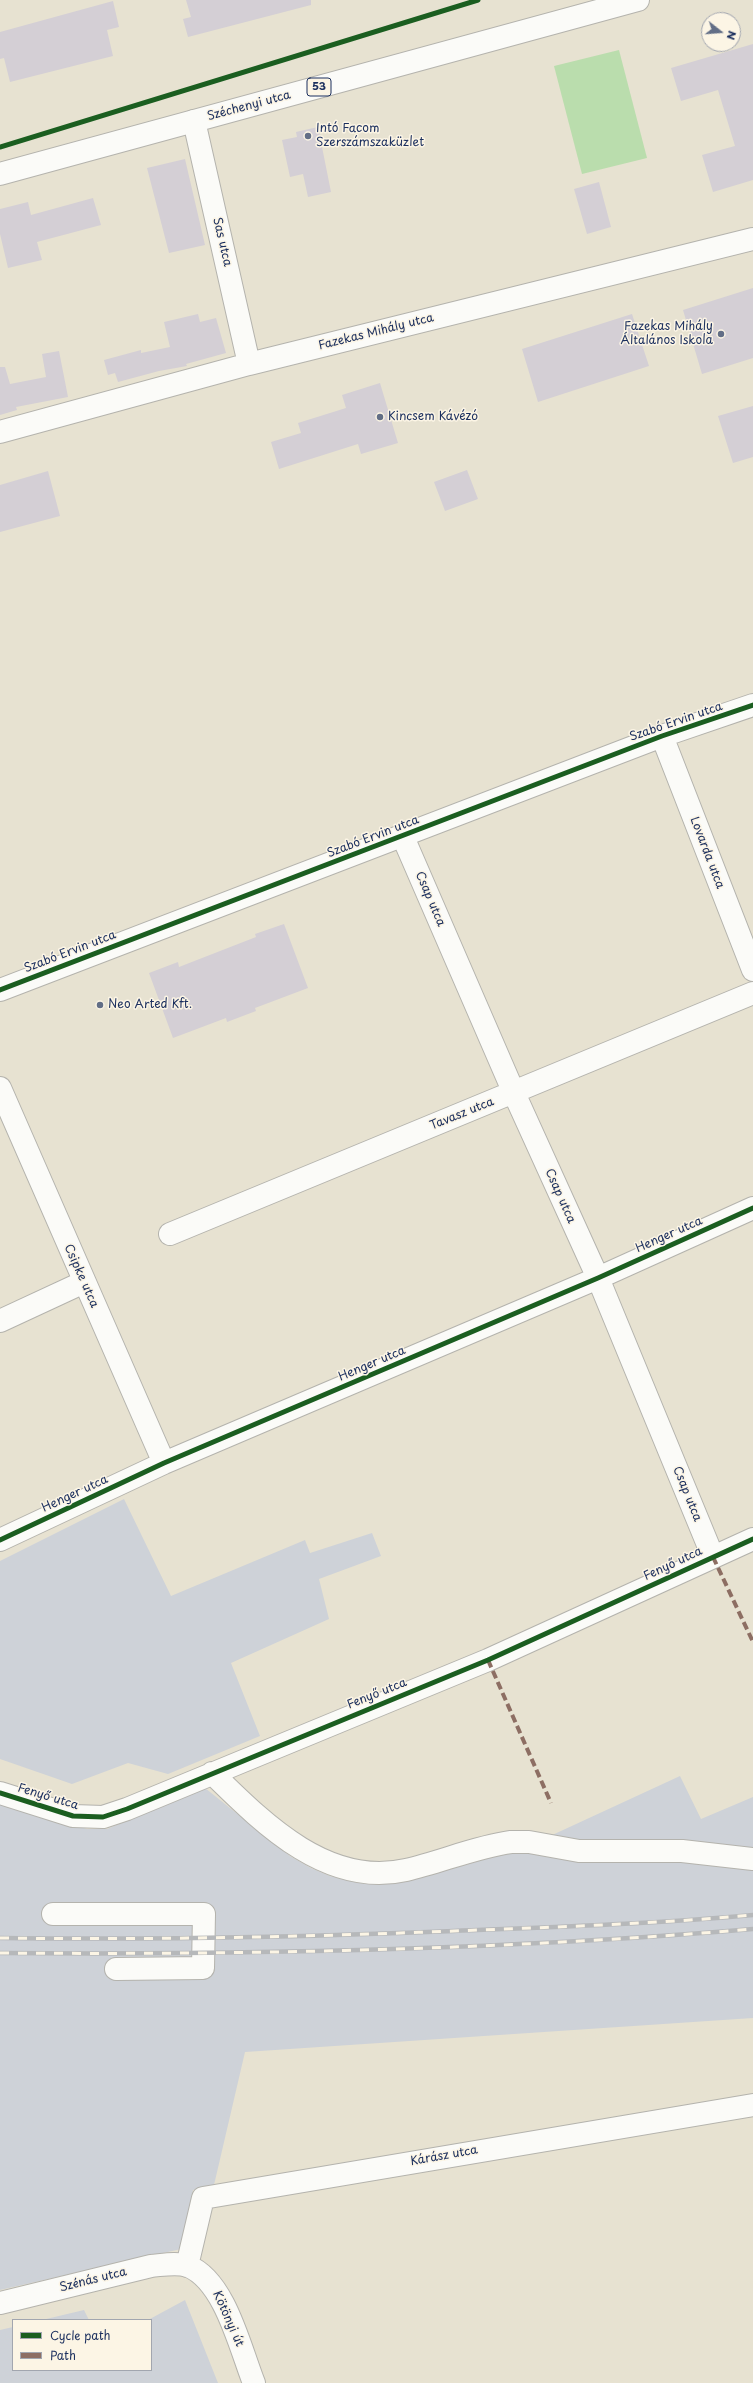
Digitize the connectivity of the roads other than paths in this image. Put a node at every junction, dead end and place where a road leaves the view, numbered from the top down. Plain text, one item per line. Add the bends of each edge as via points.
1 (638, 0) edge
2 (194, 121) junction
3 (0, 174) edge
4 (753, 239) edge
5 (249, 364) junction
6 (0, 432) edge
7 (753, 705) edge
8 (662, 736) junction
9 (403, 836) junction
10 (753, 970) edge
11 (0, 990) edge
12 (753, 993) edge
13 (0, 1088) edge
14 (514, 1093) junction
15 (753, 1208) edge
16 (170, 1234) dead end
17 (598, 1278) junction
18 (84, 1282) junction
19 (0, 1321) edge
20 (164, 1463) junction
21 (753, 1539) edge
22 (0, 1540) edge
23 (713, 1557) junction
24 (212, 1773) junction
25 (0, 1793) edge
26 (752, 1858) edge
27 (53, 1914) dead end
28 (116, 1969) dead end
29 (753, 2105) edge
30 (187, 2266) junction
31 (0, 2303) edge
32 (254, 2383) edge

1 - 2 street, Széchenyi utca / 53
2 - 3 street, Széchenyi utca / 53
2 - 5 street, Sas utca
4 - 5 street, Fazekas Mihály utca
5 - 6 street, Fazekas Mihály utca
7 - 8 street, Szabó Ervin utca
8 - 9 street, Szabó Ervin utca
8 - 10 street, Lovarda utca
9 - 11 street, Szabó Ervin utca
9 - 14 street, Csap utca
12 - 14 street, Tavasz utca
13 - 18 street, Csipke utca
14 - 16 street, Tavasz utca
14 - 17 street, Csap utca
15 - 17 street, Henger utca
17 - 20 street, Henger utca
17 - 23 street, Csap utca
18 - 19 street
18 - 20 street, Csipke utca
20 - 22 street, Henger utca
21 - 23 street, Fenyő utca
23 - 24 street, Fenyő utca via 488,1660
24 - 25 street, Fenyő utca via 103,1817 73,1816
24 - 26 street via 256,1816 303,1850 330,1864 349,1870 386,1873 404,1871 511,1842 529,1842 580,1851 682,1851
27 - 28 street via 204,1914 203,1968
29 - 30 street, Kárász utca via 203,2198
30 - 31 street, Szénás utca via 175,2263 152,2266
30 - 32 street, Kötönyi út via 200,2273 216,2289

